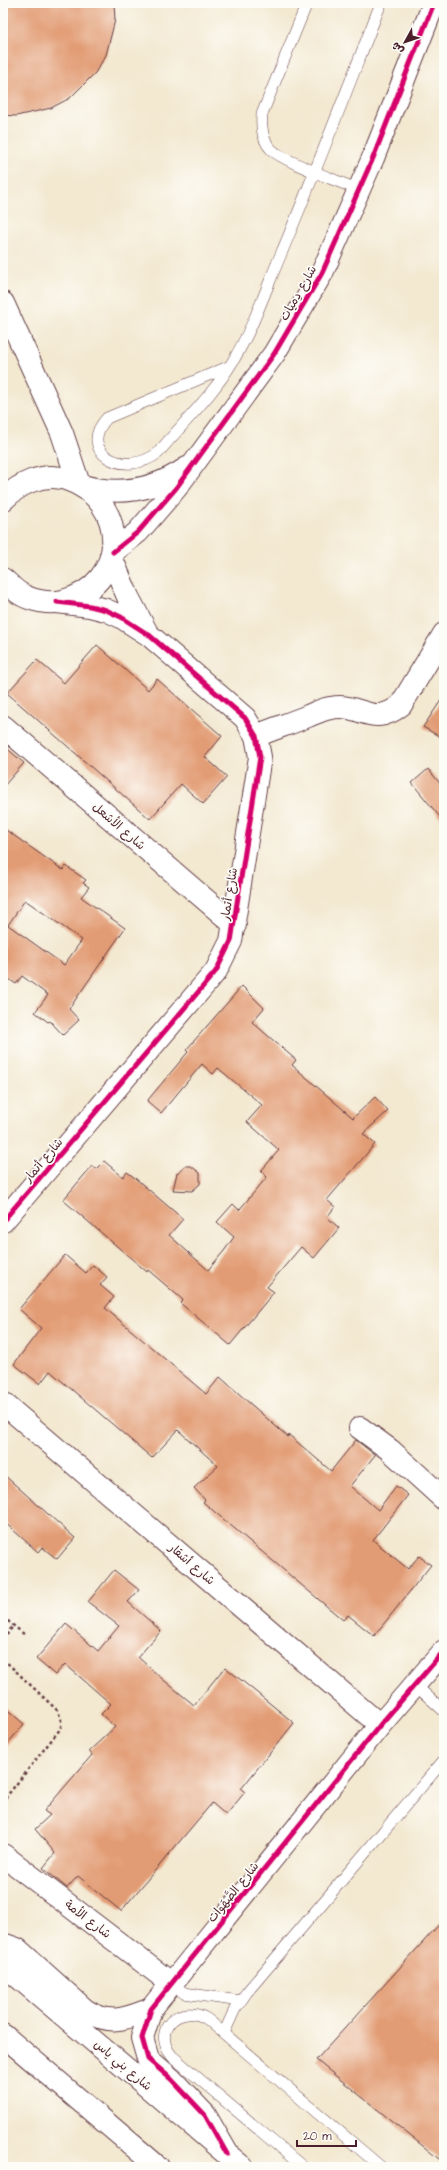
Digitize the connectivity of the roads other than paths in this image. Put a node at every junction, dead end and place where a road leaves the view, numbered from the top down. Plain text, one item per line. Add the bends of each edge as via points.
1 (307, 3) edge
2 (381, 3) edge
3 (434, 3) edge
4 (316, 171) junction
5 (359, 190) junction
6 (3, 303) edge
7 (230, 366) junction
8 (196, 461) junction
9 (80, 485) junction
10 (3, 500) edge
11 (112, 555) junction
12 (8, 588) edge
13 (57, 602) junction
14 (444, 634) edge
15 (149, 635) junction
16 (3, 726) edge
17 (256, 736) junction
18 (235, 925) junction
19 (3, 1222) edge
20 (3, 1403) edge
21 (360, 1428) dead end
22 (444, 1499) edge
23 (444, 1651) edge
24 (415, 1685) junction
25 (444, 1711) edge
26 (380, 1725) junction
27 (444, 1760) edge
28 (3, 1854) edge
29 (3, 1944) edge
30 (3, 1964) edge
31 (172, 1984) junction
32 (240, 2001) junction
33 (151, 2009) junction
34 (224, 2033) junction
35 (3, 2035) edge
36 (234, 2160) edge
37 (158, 2167) edge
38 (303, 2167) edge
39 (381, 2167) edge

1 - 4 lane via 262,114 261,124 265,141 276,154
2 - 4 lane
3 - 5 street, شارع دِميات
4 - 5 lane
4 - 7 lane via 246,335
5 - 8 street, شارع دِميات via 322,273 274,354
6 - 9 street via 62,433
7 - 7 lane via 107,418 98,431 99,447 103,454 125,464 141,463 150,459 158,453
8 - 9 street, شارع دِميات via 161,483 141,489 122,492 101,491
8 - 11 street, شارع دِميات via 138,532
9 - 10 street, شارع دِميات via 62,478 44,478 27,482
9 - 11 street via 98,498 108,514 113,533
11 - 13 street via 104,574 91,588 75,597
11 - 15 street, شارع أتمار via 128,597
12 - 13 street, شارع أتمار via 31,599
13 - 15 street, شارع أتمار via 106,610
14 - 17 street via 403,701 392,712 383,716 373,716 352,708 330,708
15 - 17 street, شارع أتمار via 230,703 245,718
16 - 18 street, شارع الأشعل
17 - 18 street, شارع أتمار via 260,764
18 - 19 street, شارع أتمار via 229,946 216,971
20 - 26 street, شارع أشقار
21 - 22 street via 401,1459
23 - 24 street, شارع الصَّهَوات
24 - 25 lane
24 - 26 street, شارع الصَّهَوات
26 - 31 street, شارع الصَّهَوات
27 - 32 lane
28 - 31 street, شارع الأمة
29 - 33 street via 17,1949 95,2016 106,2020 118,2020
30 - 36 street, شارع بني ياس
31 - 32 lane via 184,1993
31 - 33 street, شارع الصَّهَوات
32 - 34 lane
33 - 36 street, شارع الصَّهَوات via 142,2038 148,2059 205,2115
34 - 38 lane via 201,2015 186,2013 167,2026 164,2038 172,2056
34 - 39 lane
35 - 37 street

